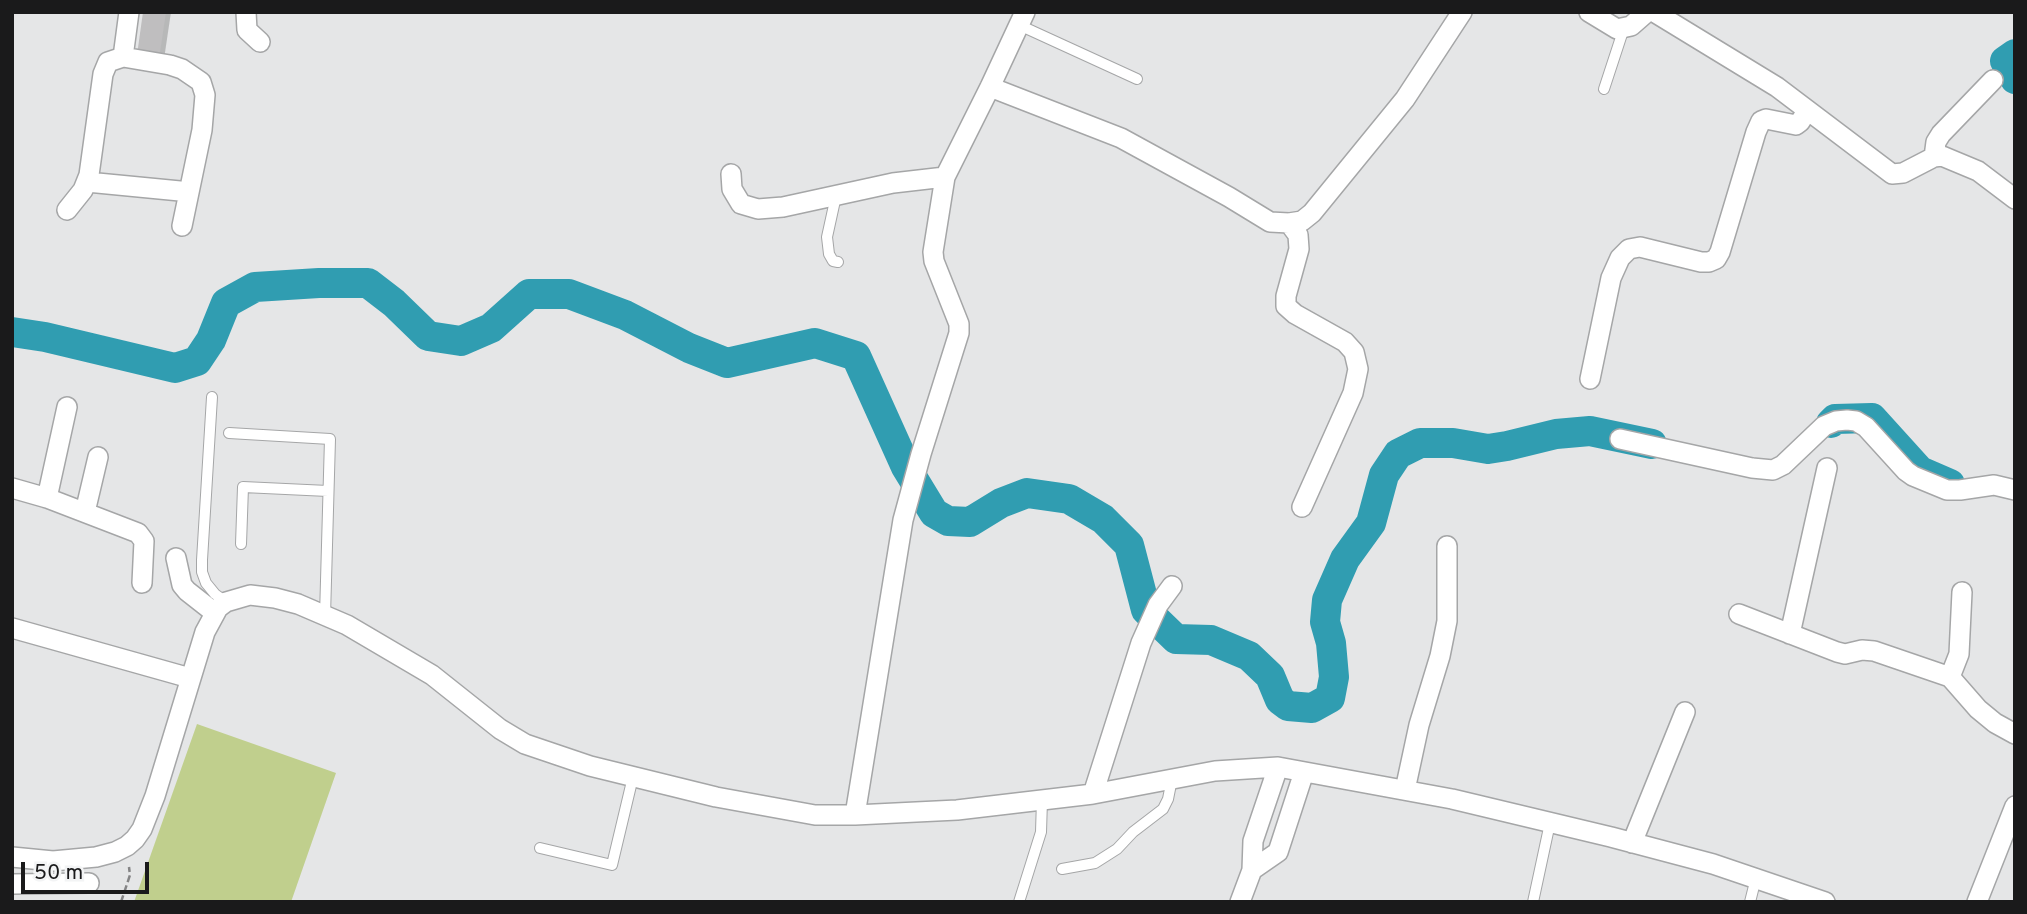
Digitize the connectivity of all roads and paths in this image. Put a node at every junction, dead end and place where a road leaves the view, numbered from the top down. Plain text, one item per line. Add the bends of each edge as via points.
1 (129, 12) edge
2 (246, 12) edge
3 (1462, 12) edge
4 (1589, 12) edge
5 (1647, 12) edge
6 (1654, 12) edge
7 (1022, 16) edge
8 (1624, 28) junction
9 (260, 42) dead end
10 (123, 57) junction
11 (1137, 79) dead end
12 (1993, 80) dead end
13 (990, 87) junction
14 (1604, 89) dead end
15 (1807, 111) junction
16 (1934, 157) junction
17 (731, 174) dead end
18 (945, 177) junction
19 (87, 182) junction
20 (180, 191) dead end
21 (836, 195) junction
22 (2015, 200) edge
23 (67, 210) dead end
24 (1289, 223) junction
25 (182, 226) dead end
26 (838, 262) dead end
27 (1590, 379) dead end
28 (212, 397) dead end
29 (67, 407) dead end
30 (229, 433) dead end
31 (1620, 439) dead end
32 (98, 457) dead end
33 (1827, 468) dead end
34 (12, 488) edge
35 (2015, 490) edge
36 (328, 491) junction
37 (47, 498) junction
38 (1302, 508) dead end
39 (85, 512) junction
40 (241, 544) dead end
41 (1447, 545) dead end
42 (176, 558) dead end
43 (142, 583) dead end
44 (1172, 586) dead end
45 (1962, 592) dead end
46 (221, 608) junction
47 (1739, 614) dead end
48 (325, 616) junction
49 (12, 628) edge
50 (1790, 634) junction
51 (1951, 677) junction
52 (190, 678) junction
53 (1685, 712) dead end
54 (2015, 734) edge
55 (1269, 767) junction
56 (1304, 772) junction
57 (633, 776) junction
58 (1171, 779) junction
59 (1405, 790) junction
60 (1093, 794) junction
61 (1042, 800) junction
62 (2015, 806) edge
63 (855, 816) junction
64 (1550, 823) junction
65 (1632, 843) junction
66 (128, 846) junction
67 (540, 848) dead end
68 (12, 857) edge
69 (1062, 869) dead end
70 (1252, 870) junction
71 (1756, 877) junction
72 (89, 883) dead end
73 (12, 884) edge
74 (121, 902) edge
75 (1019, 902) edge
76 (1240, 902) edge
77 (1533, 902) edge
78 (1750, 902) edge
79 (1825, 902) edge
80 (1978, 902) edge

1 - 10 street
2 - 9 street via 247,30
3 - 24 street via 1405,99 1312,214
4 - 8 street via 1617,29
5 - 8 street
6 - 15 street via 1777,87
7 - 11 lane
7 - 13 street
8 - 14 lane
10 - 19 street via 108,62 103,74
10 - 25 street via 170,65 201,82 205,95 202,130
12 - 16 street via 1941,134
13 - 18 street
13 - 24 street via 1121,138 1270,222
15 - 16 street via 1892,174
15 - 27 street via 1796,125 1761,121 1716,259 1701,262 1640,247 1629,249 1620,258 1611,278
16 - 22 street via 1951,158 1978,171
17 - 21 street via 732,189 741,204 758,209
18 - 21 street
18 - 63 street via 933,252 959,333 903,520
19 - 20 street
19 - 23 street
21 - 26 lane via 827,237 829,254
24 - 38 street via 1298,235 1299,249 1286,306 1345,342 1354,352 1357,369 1353,393
28 - 46 lane via 202,572
29 - 37 street
30 - 36 lane via 330,439
31 - 35 street via 1773,470 1824,426 1856,421 1913,476 1947,490 1994,485
32 - 39 street
33 - 50 street
34 - 37 street
36 - 40 lane via 243,487
36 - 48 lane
37 - 39 street
39 - 43 street via 143,538
41 - 59 street via 1447,621
42 - 46 street via 187,591
44 - 60 street via 1141,643
45 - 51 street via 1959,654
46 - 48 street via 250,595 298,604
46 - 52 street via 205,632
47 - 50 street
48 - 57 street via 432,675 525,744
49 - 52 street
50 - 51 street via 1837,652 1874,651
51 - 54 street via 1978,709
52 - 66 street via 155,796 142,829
53 - 65 street
55 - 56 street
55 - 58 street
55 - 70 street via 1253,841
56 - 59 street
56 - 70 street via 1278,852
57 - 63 street via 753,804 815,815
57 - 67 lane via 612,865
58 - 60 street
58 - 69 lane via 1163,809 1117,849 1095,863
59 - 64 street
60 - 61 street
61 - 63 street
61 - 75 lane via 1041,832
62 - 80 street
64 - 65 street
64 - 77 lane
65 - 71 street
66 - 68 street via 79,859
66 - 74 path via 130,875
70 - 76 street
71 - 78 lane
71 - 79 street
72 - 73 street

